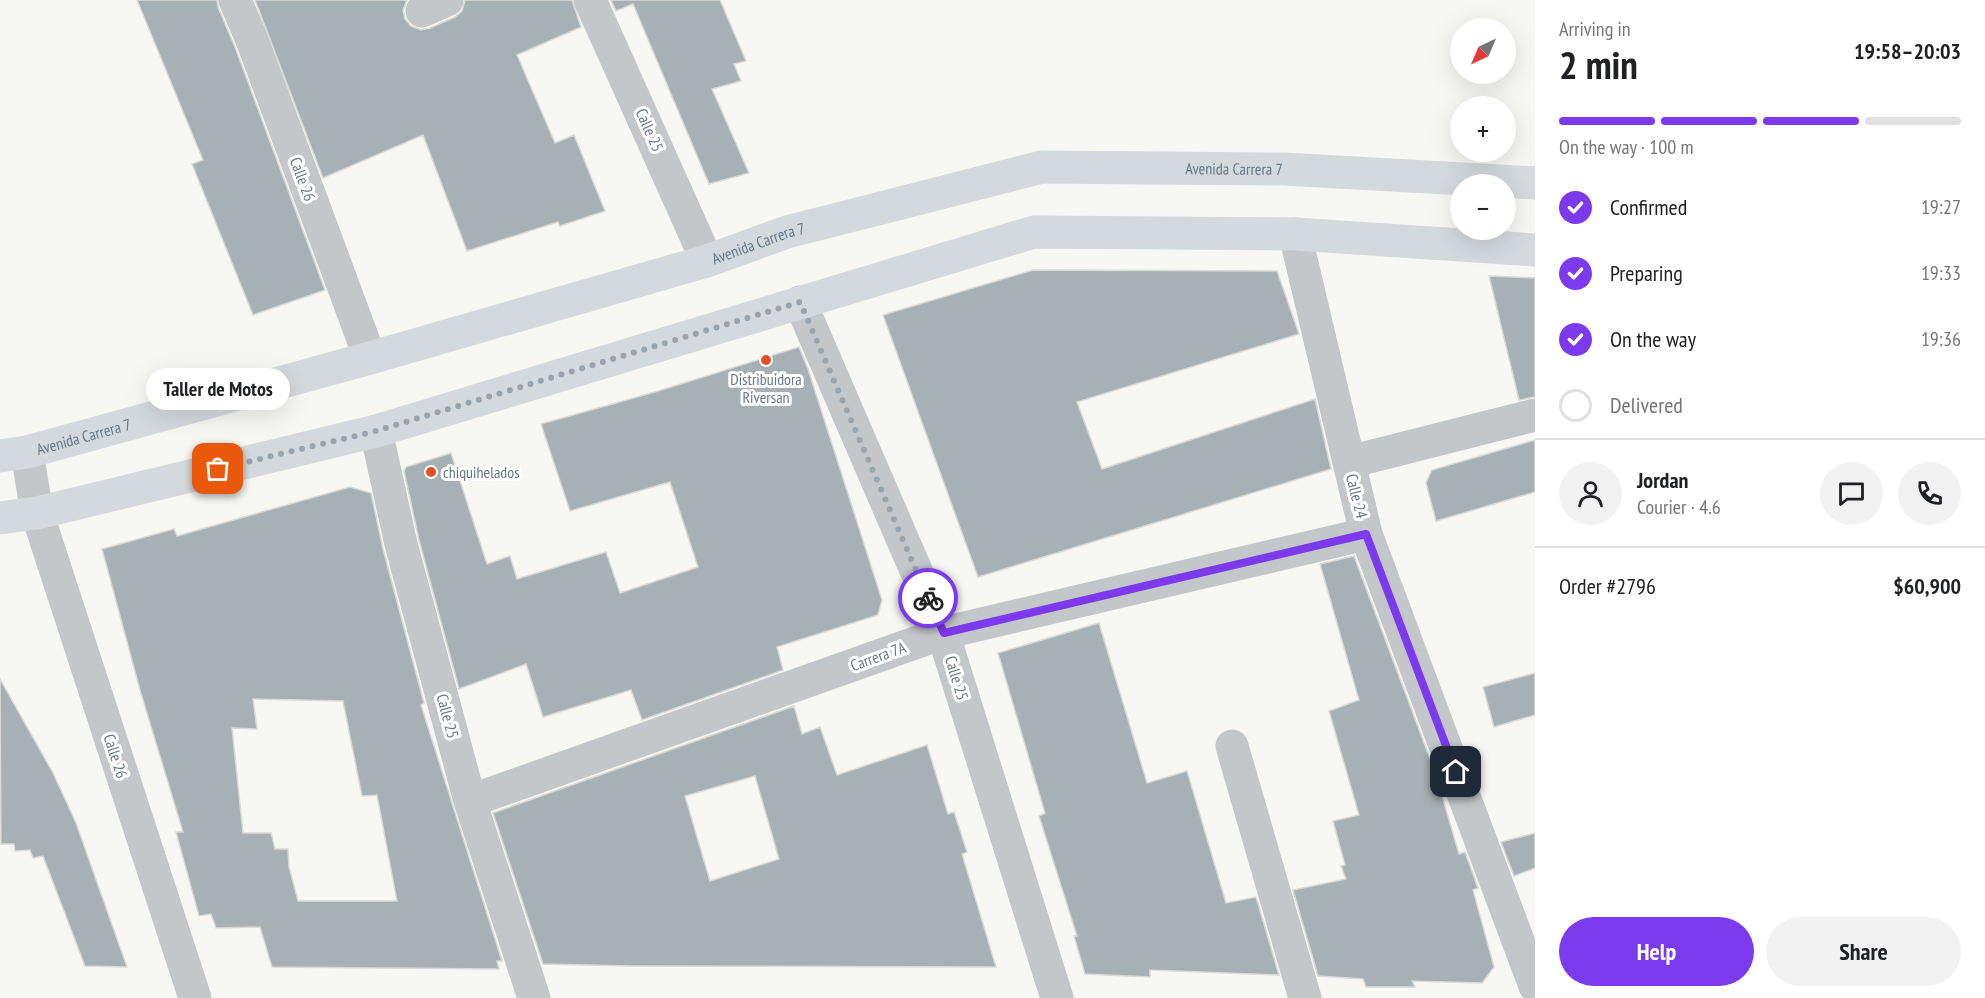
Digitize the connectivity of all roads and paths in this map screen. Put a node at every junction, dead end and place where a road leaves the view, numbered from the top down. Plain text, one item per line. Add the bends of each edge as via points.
1 (235, 0) edge
2 (590, 0) edge
3 (1535, 183) edge
4 (1294, 234) junction
5 (1535, 250) edge
6 (707, 261) junction
7 (800, 302) junction
8 (370, 358) junction
9 (1535, 415) edge
10 (376, 431) junction
11 (14, 454) edge
12 (1349, 462) junction
13 (37, 513) junction
14 (0, 518) edge
15 (1366, 534) junction
16 (944, 633) junction
17 (1232, 747) dead end
18 (470, 801) junction
19 (1535, 986) edge
20 (195, 998) edge
21 (534, 998) edge
22 (1057, 998) edge
23 (1305, 998) edge

1 - 8 street, Calle 26
2 - 6 street, Calle 25
3 - 6 main road, Avenida Carrera 7 via 1284,169 1042,167 787,232
4 - 5 main road
4 - 7 main road via 1034,232
4 - 12 street, Calle 24
6 - 8 main road, Avenida Carrera 7
7 - 10 main road
7 - 16 street, Calle 25
8 - 11 main road, Avenida Carrera 7
9 - 12 street
10 - 13 main road
10 - 18 street, Calle 25 via 401,544
11 - 13 street, Calle 26
12 - 15 street, Calle 24
13 - 14 main road
13 - 20 street, Calle 26
15 - 16 street, Carrera 7A
15 - 19 street, Calle 24
16 - 18 street, Carrera 7A
16 - 22 street, Calle 25
17 - 23 street
18 - 21 street, Calle 25

